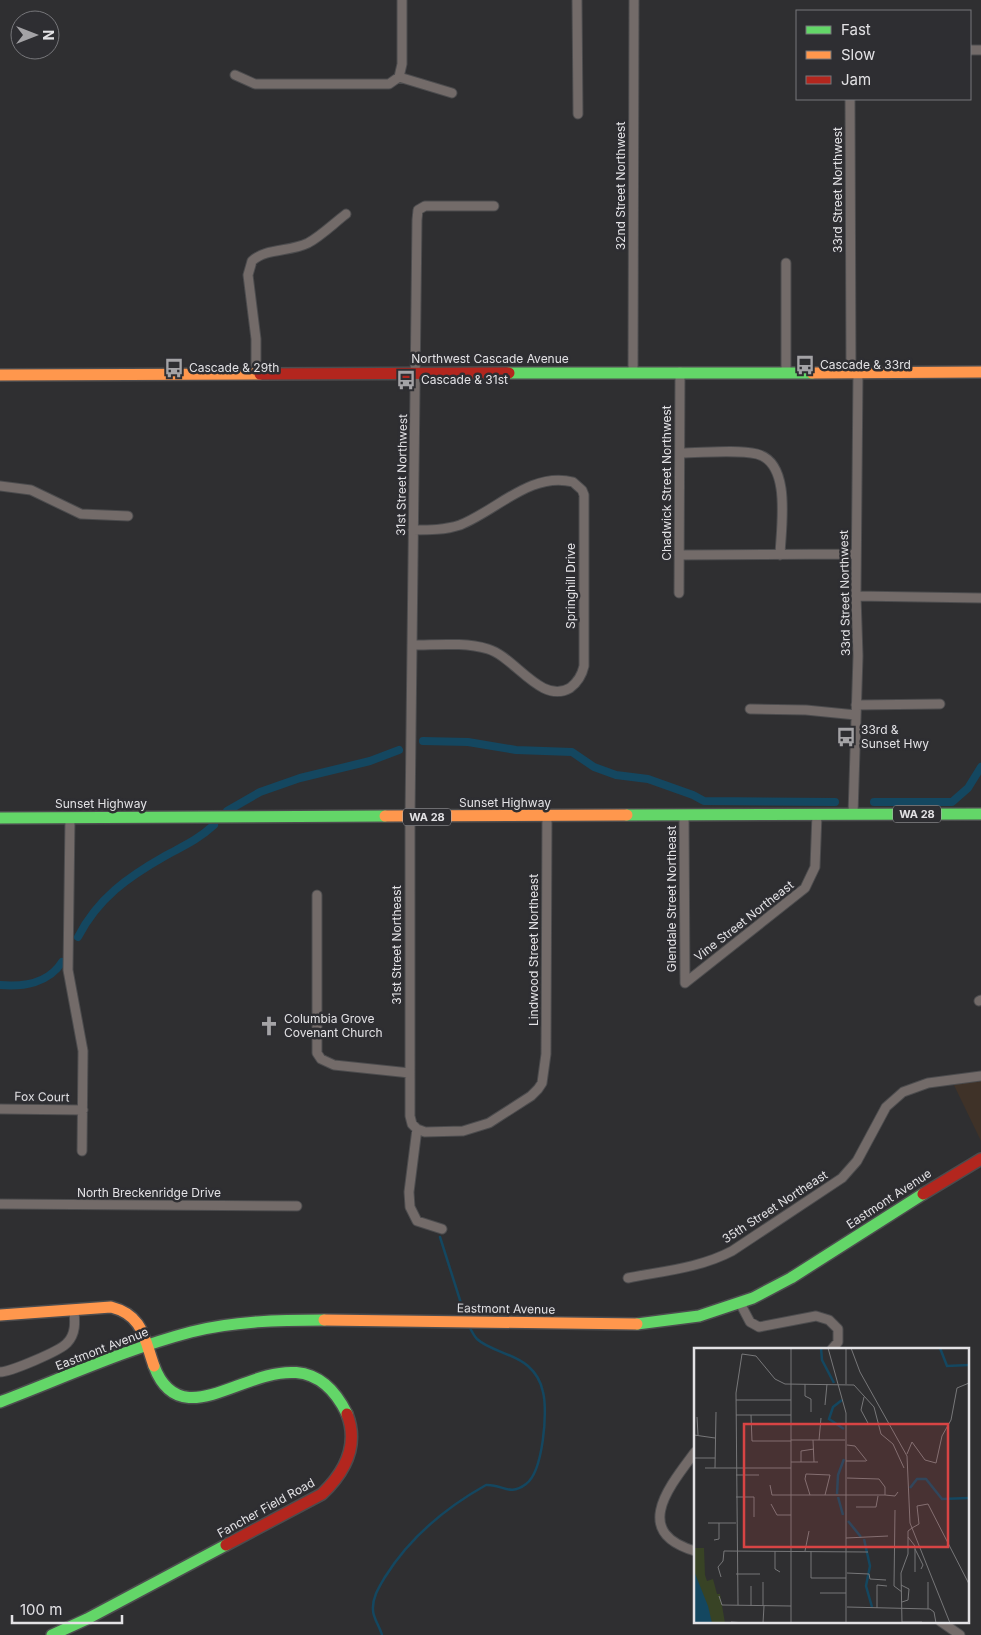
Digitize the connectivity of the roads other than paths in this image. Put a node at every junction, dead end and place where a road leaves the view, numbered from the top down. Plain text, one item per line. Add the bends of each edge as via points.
1 (402, 0) edge
2 (577, 0) edge
3 (634, 0) edge
4 (235, 75) dead end
5 (399, 77) junction
6 (452, 93) dead end
7 (850, 100) edge
8 (578, 114) dead end
9 (494, 206) dead end
10 (346, 214) dead end
11 (786, 263) dead end
12 (680, 372) junction
13 (786, 372) junction
14 (854, 372) junction
15 (981, 372) edge
16 (633, 373) junction
17 (256, 374) junction
18 (415, 374) junction
19 (0, 375) edge
20 (680, 453) junction
21 (0, 486) edge
22 (128, 516) dead end
23 (413, 530) junction
24 (856, 554) junction
25 (679, 555) junction
26 (780, 555) junction
27 (678, 593) dead end
28 (856, 596) junction
29 (981, 598) edge
30 (412, 645) junction
31 (940, 704) dead end
32 (856, 705) junction
33 (750, 709) dead end
34 (856, 715) junction
35 (817, 814) junction
36 (853, 814) junction
37 (981, 814) edge
38 (684, 816) junction
39 (410, 817) junction
40 (547, 817) junction
41 (0, 818) edge
42 (70, 818) junction
43 (317, 895) dead end
44 (685, 983) joint
45 (410, 1073) junction
46 (981, 1076) edge
47 (0, 1109) edge
48 (83, 1110) junction
49 (417, 1129) junction
50 (82, 1151) dead end
51 (981, 1159) edge
52 (0, 1204) edge
53 (297, 1206) dead end
54 (442, 1229) dead end
55 (628, 1278) dead end
56 (740, 1303) junction
57 (74, 1310) junction
58 (0, 1315) edge
59 (147, 1346) junction
60 (833, 1348) edge
61 (0, 1372) edge
62 (0, 1402) edge
63 (694, 1453) edge
64 (694, 1552) edge
65 (941, 1622) edge
66 (52, 1635) edge
67 (960, 1635) edge

1 - 5 street
2 - 8 street
3 - 16 street, 32nd Street Northwest
4 - 5 street via 255,84 389,84
5 - 6 street
7 - 14 street, 33rd Street Northwest
9 - 18 street, 31st Street Northwest via 425,206 418,210
10 - 17 street via 308,243 262,255 252,261 248,274 256,338
11 - 13 street
12 - 13 main road, Northwest Cascade Avenue
12 - 16 main road, Northwest Cascade Avenue
12 - 20 street, Chadwick Street Northwest
13 - 14 main road, Northwest Cascade Avenue
14 - 15 main road, Northwest Cascade Avenue
14 - 24 street, 33rd Street Northwest
16 - 18 main road, Northwest Cascade Avenue
17 - 18 main road, Northwest Cascade Avenue
17 - 19 main road, Northwest Cascade Avenue
18 - 23 street, 31st Street Northwest
20 - 25 street, Chadwick Street Northwest
20 - 26 street via 748,453 766,457 776,468 781,486
21 - 22 street via 31,490 81,514
23 - 30 street, 31st Street Northwest
23 - 30 street, Springhill Drive via 458,525 529,486 541,483 573,482 584,496 584,666 574,685 561,691 542,689 503,656 478,647
24 - 26 street
24 - 28 street, 33rd Street Northwest
25 - 26 street
25 - 27 street, Chadwick Street Northwest
28 - 29 street
28 - 32 street, 33rd Street Northwest
30 - 39 street, 31st Street Northwest
31 - 32 street
32 - 34 street, 33rd Street Northwest
33 - 34 street
34 - 36 street, 33rd Street Northwest
35 - 36 main road, Sunset Highway / WA 28
35 - 38 main road, Sunset Highway / WA 28
35 - 44 street, Vine Street Northeast via 815,867 805,888
36 - 37 main road, Sunset Highway / WA 28
38 - 40 main road, Sunset Highway / WA 28
38 - 44 street, Glendale Street Northeast
39 - 40 main road, Sunset Highway / WA 28
39 - 42 main road, Sunset Highway / WA 28
39 - 45 street, 31st Street Northeast
40 - 49 street, Lindwood Street Northeast via 546,1054 542,1083 531,1096 478,1128 425,1132
41 - 42 main road, Sunset Highway / WA 28
42 - 48 street via 68,970 83,1051
43 - 45 street via 317,1053 321,1059 334,1065
45 - 49 street via 410,1116
46 - 55 street, 35th Street Northeast via 928,1084 903,1092 886,1107 857,1161 842,1178 732,1251 695,1265
47 - 48 street, Fox Court
48 - 50 street
49 - 54 street via 410,1207 417,1221
51 - 56 main road, Eastmont Avenue via 791,1278
52 - 53 street, North Breckenridge Drive
56 - 59 main road, Eastmont Avenue via 699,1316 650,1324 284,1320 191,1332
56 - 60 street via 750,1322 760,1328 816,1316 829,1320 838,1329 838,1342
57 - 58 main road, Fancher Field Road
57 - 59 main road, Fancher Field Road via 111,1307 123,1310 138,1325
57 - 61 street via 74,1331 67,1343 12,1370
59 - 62 main road, Eastmont Avenue
59 - 66 main road, Fancher Field Road via 164,1384 173,1393 185,1397 209,1396 261,1375 282,1371 308,1375 323,1382 342,1403 348,1416 352,1429 350,1452 343,1472 322,1494
63 - 64 street via 671,1484 660,1510 665,1536 677,1546
65 - 67 street

